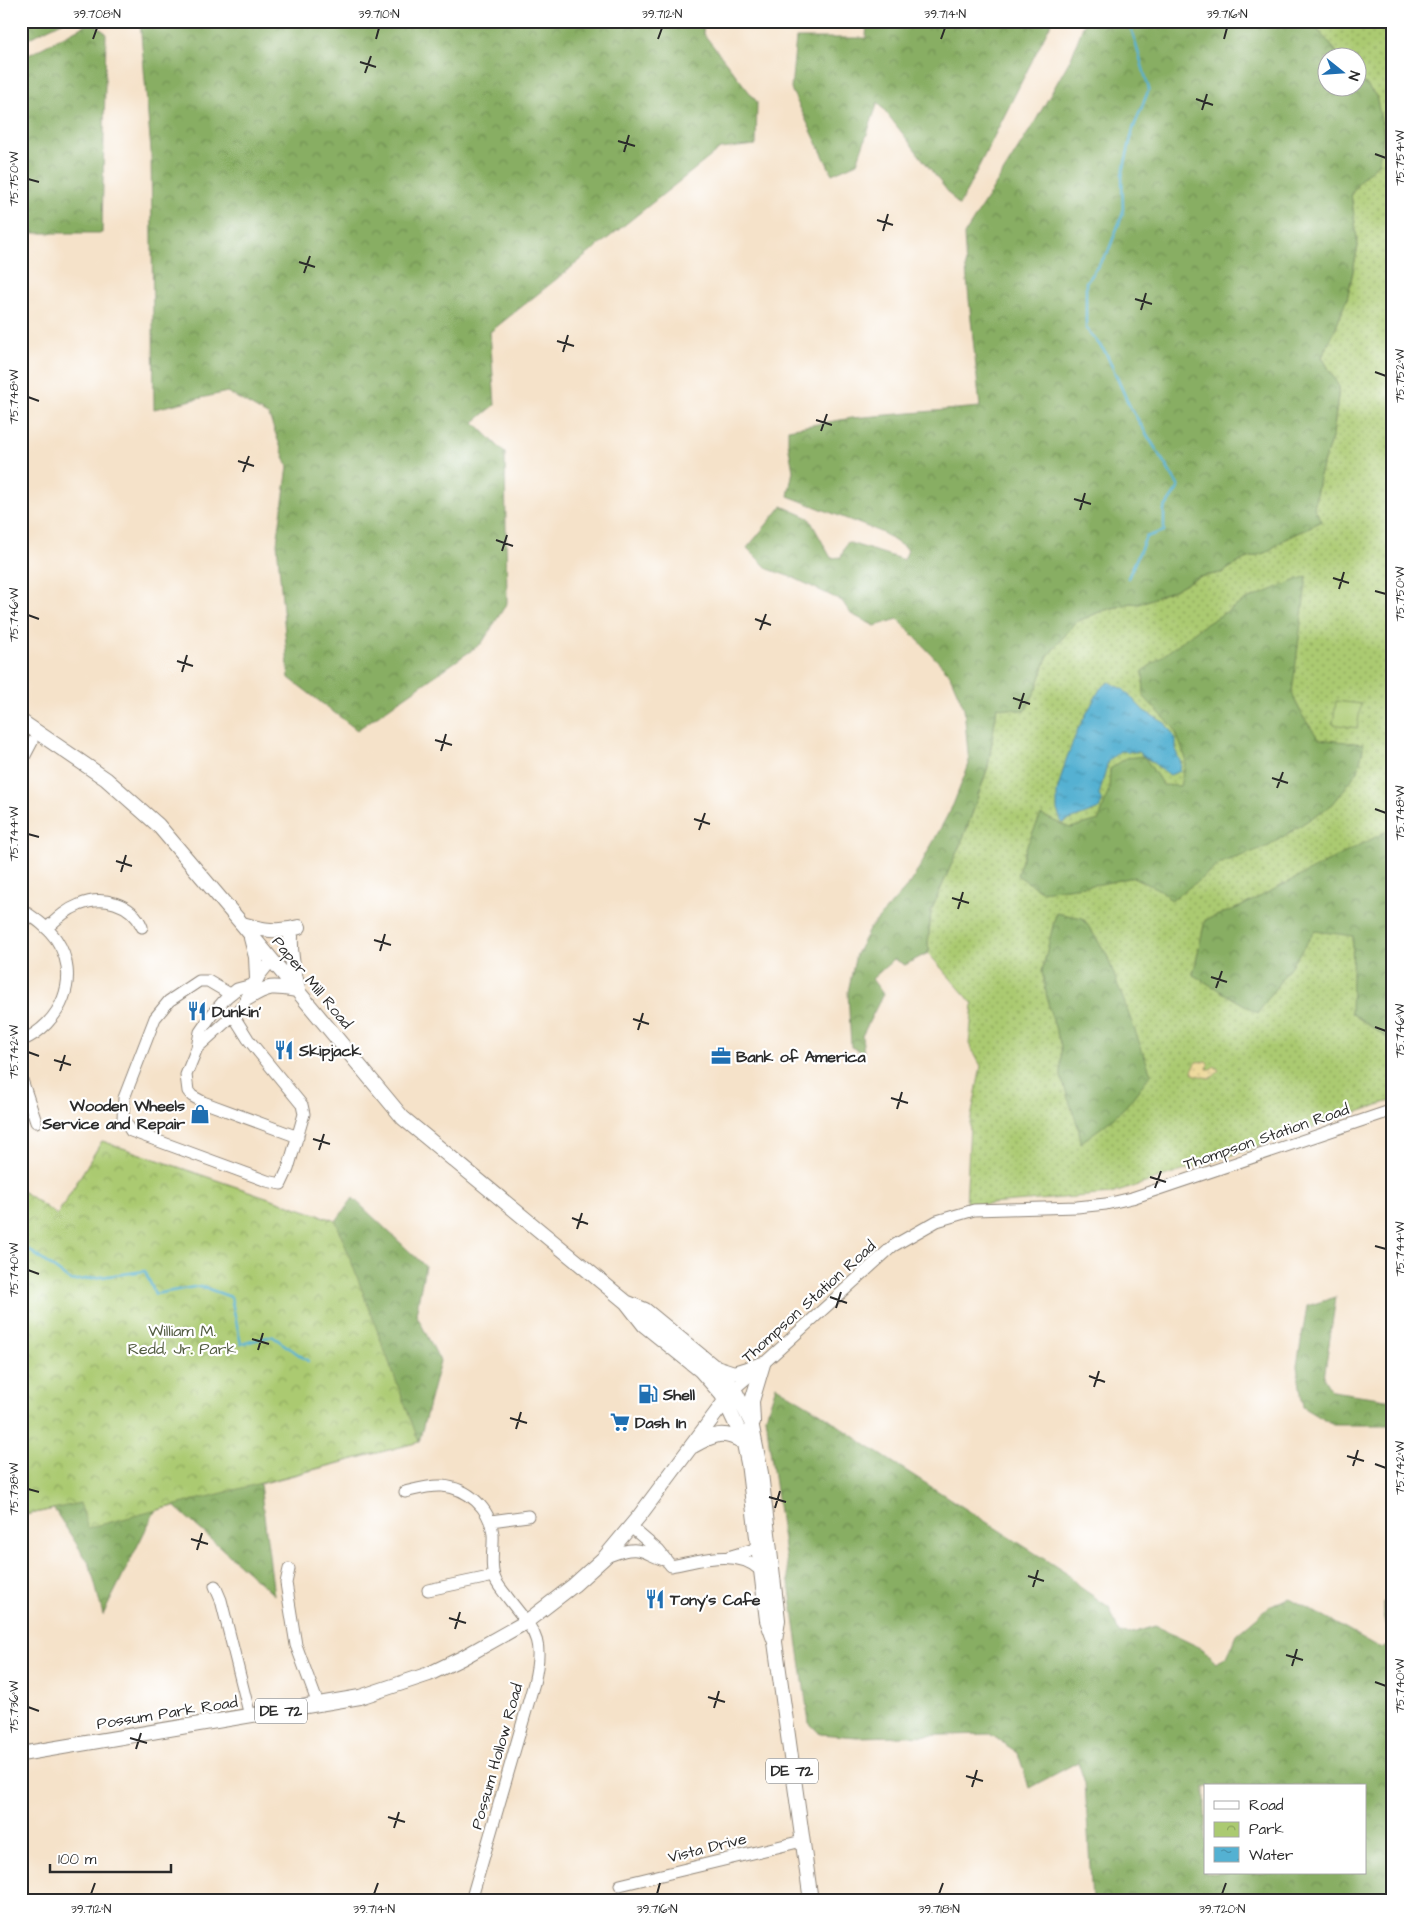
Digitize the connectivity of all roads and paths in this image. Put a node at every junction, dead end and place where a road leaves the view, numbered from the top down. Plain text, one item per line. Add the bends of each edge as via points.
1 (21, 721) edge
2 (32, 742) dead end
3 (21, 763) edge
4 (21, 909) edge
5 (244, 926) junction
6 (142, 927) dead end
7 (47, 928) junction
8 (272, 960) junction
9 (252, 987) junction
10 (298, 992) junction
11 (230, 994) junction
12 (233, 1015) junction
13 (21, 1041) edge
14 (197, 1048) junction
15 (21, 1077) edge
16 (1393, 1110) edge
17 (36, 1122) dead end
18 (298, 1137) junction
19 (626, 1302) junction
20 (763, 1364) junction
21 (714, 1366) junction
22 (729, 1394) junction
23 (749, 1444) junction
24 (688, 1449) junction
25 (405, 1492) dead end
26 (528, 1516) dead end
27 (491, 1521) junction
28 (631, 1527) junction
29 (758, 1548) junction
30 (605, 1557) junction
31 (727, 1557) junction
32 (664, 1560) junction
33 (288, 1569) dead end
34 (760, 1570) junction
35 (494, 1576) junction
36 (215, 1586) dead end
37 (774, 1587) junction
38 (428, 1590) dead end
39 (526, 1622) junction
40 (775, 1642) junction
41 (318, 1704) junction
42 (250, 1716) junction
43 (21, 1754) edge
44 (802, 1841) junction
45 (620, 1885) dead end
46 (471, 1901) edge
47 (811, 1901) edge

1 - 5 main road, Paper Mill Road via 92,768 143,810
2 - 3 street
4 - 7 street
5 - 8 main road, Paper Mill Road
5 - 9 main road via 256,957
5 - 10 main road via 295,932 290,950
6 - 7 street via 126,908 98,901 68,910
7 - 13 street via 64,957 65,994 51,1020
8 - 9 street
8 - 10 main road, Paper Mill Road
9 - 10 main road via 277,987
9 - 11 street via 237,989
9 - 12 street via 241,1008
10 - 19 main road, Paper Mill Road via 403,1118
11 - 14 street via 200,1032
11 - 18 street via 208,981 199,981 169,1001 155,1018 124,1098 123,1118 131,1130 281,1184
12 - 14 street
12 - 18 street via 248,1039 302,1105 304,1114
14 - 18 street via 186,1075 188,1092 192,1096
15 - 17 street
16 - 20 street, Thompson Station Road via 1132,1198 1077,1207 974,1210 936,1221 893,1246
19 - 21 main road, Paper Mill Road via 645,1310
19 - 22 main road, Paper Mill Road via 644,1325
20 - 21 main road via 734,1373
20 - 22 street, Thompson Station Road
20 - 23 main road via 752,1400
21 - 22 main road, Paper Mill Road
22 - 23 main road, Paper Mill Road / DE 72 via 751,1422
22 - 24 main road, Possum Park Road / DE 72
23 - 24 main road via 721,1434
23 - 29 main road, Paper Mill Road / DE 72 via 748,1463
23 - 37 main road, Paper Mill Road / DE 72 via 761,1473
24 - 28 main road, Possum Park Road / DE 72
25 - 27 street via 435,1486 457,1489 478,1502
26 - 27 street
27 - 35 street
28 - 30 main road, Possum Park Road / DE 72
28 - 32 street via 659,1551
29 - 31 street
29 - 34 main road, Paper Mill Road / DE 72
29 - 37 main road via 767,1554
30 - 32 street via 634,1549
30 - 39 main road, Possum Park Road / DE 72
31 - 32 street via 670,1566
31 - 34 street via 747,1560
33 - 41 street via 286,1583 296,1645
34 - 40 main road, Paper Mill Road / DE 72 via 767,1620
35 - 38 street
35 - 39 street, Possum Hollow Road
36 - 42 street via 222,1600
37 - 40 main road, Paper Mill Road / DE 72 via 778,1620
39 - 41 main road, Possum Park Road / DE 72 via 428,1674 360,1696
39 - 46 street, Possum Hollow Road via 536,1634 539,1646 536,1674
40 - 44 main road, Paper Mill Road / DE 72
41 - 42 main road, Possum Park Road / DE 72
42 - 43 main road, Possum Park Road / DE 72
44 - 45 street, Vista Drive
44 - 47 main road, Paper Mill Road / DE 72

